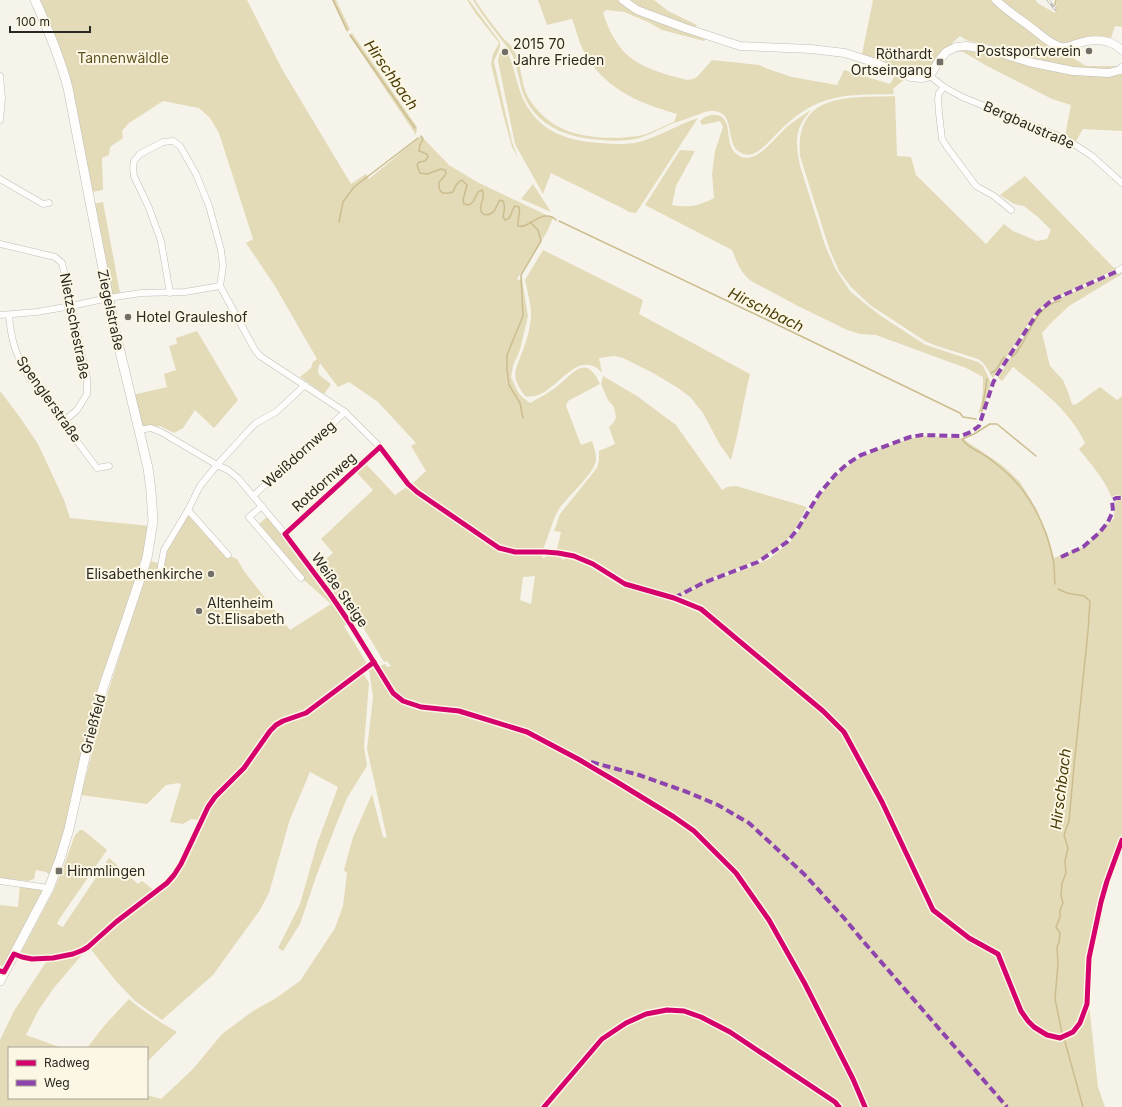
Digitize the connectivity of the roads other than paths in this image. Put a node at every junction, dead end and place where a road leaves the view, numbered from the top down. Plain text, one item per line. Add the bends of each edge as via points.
1 (35, 0) edge
2 (623, 0) edge
3 (996, 0) edge
4 (1122, 50) edge
5 (1122, 68) edge
6 (0, 76) edge
7 (930, 76) junction
8 (944, 88) junction
9 (0, 118) edge
10 (0, 179) edge
11 (1122, 183) edge
12 (49, 203) dead end
13 (1011, 210) dead end
14 (0, 244) edge
15 (220, 286) junction
16 (170, 293) junction
17 (108, 298) junction
18 (71, 306) junction
19 (9, 315) junction
20 (0, 316) edge
21 (305, 385) junction
22 (345, 412) junction
23 (63, 422) junction
24 (139, 430) junction
25 (380, 447) junction
26 (217, 465) junction
27 (109, 466) dead end
28 (408, 484) dead end
29 (253, 496) junction
30 (262, 506) junction
31 (188, 510) junction
32 (285, 534) junction
33 (228, 555) dead end
34 (158, 576) dead end
35 (301, 578) dead end
36 (126, 621) joint
37 (374, 662) dead end
38 (0, 881) edge
39 (50, 888) junction
40 (1, 975) edge

1 - 17 main road, Ziegelstraße via 63,67
2 - 7 street via 637,10 740,46 845,53 911,77
3 - 4 street via 1045,38 1063,48 1096,40 1107,42
5 - 7 street via 1109,73 1073,71 966,46 946,52
6 - 9 street
7 - 8 street, Bergbaustraße
8 - 11 street, Bergbaustraße via 1066,139 1092,156
8 - 13 street via 938,99 942,139 976,186
10 - 12 street via 43,204
14 - 18 street, Nietzschestraße via 55,257 62,263
15 - 16 street
15 - 16 street via 223,266 221,250 209,206 196,174 180,146 174,141 163,142 140,154 132,168 161,241
15 - 21 street via 260,356
16 - 17 street via 141,293
17 - 18 street
17 - 24 main road, Ziegelstraße
18 - 19 street
18 - 23 street, Nietzschestraße via 85,366 87,394 77,410
19 - 20 street
19 - 23 street, Spenglerstraße via 11,334 27,374
21 - 22 street
21 - 26 street via 276,412 256,423
22 - 25 street
22 - 29 street, Weißdornweg
23 - 27 street, Spenglerstraße via 97,468
24 - 26 street, Weiße Steige via 151,428 161,432
24 - 36 main road, Ziegelstraße via 148,468 153,521 147,558
25 - 28 street
25 - 32 street, Rotdornweg
26 - 29 street, Weiße Steige via 238,478
26 - 31 street via 200,486
29 - 30 street, Weiße Steige
30 - 32 street, Weiße Steige
30 - 35 street, Weiße Steige via 249,517
31 - 33 street
31 - 34 street via 164,550
32 - 37 street, Weiße Steige via 350,622
36 - 39 main road, Grießfeld via 103,688 69,829
38 - 39 street
39 - 40 main road, Grießfeld

